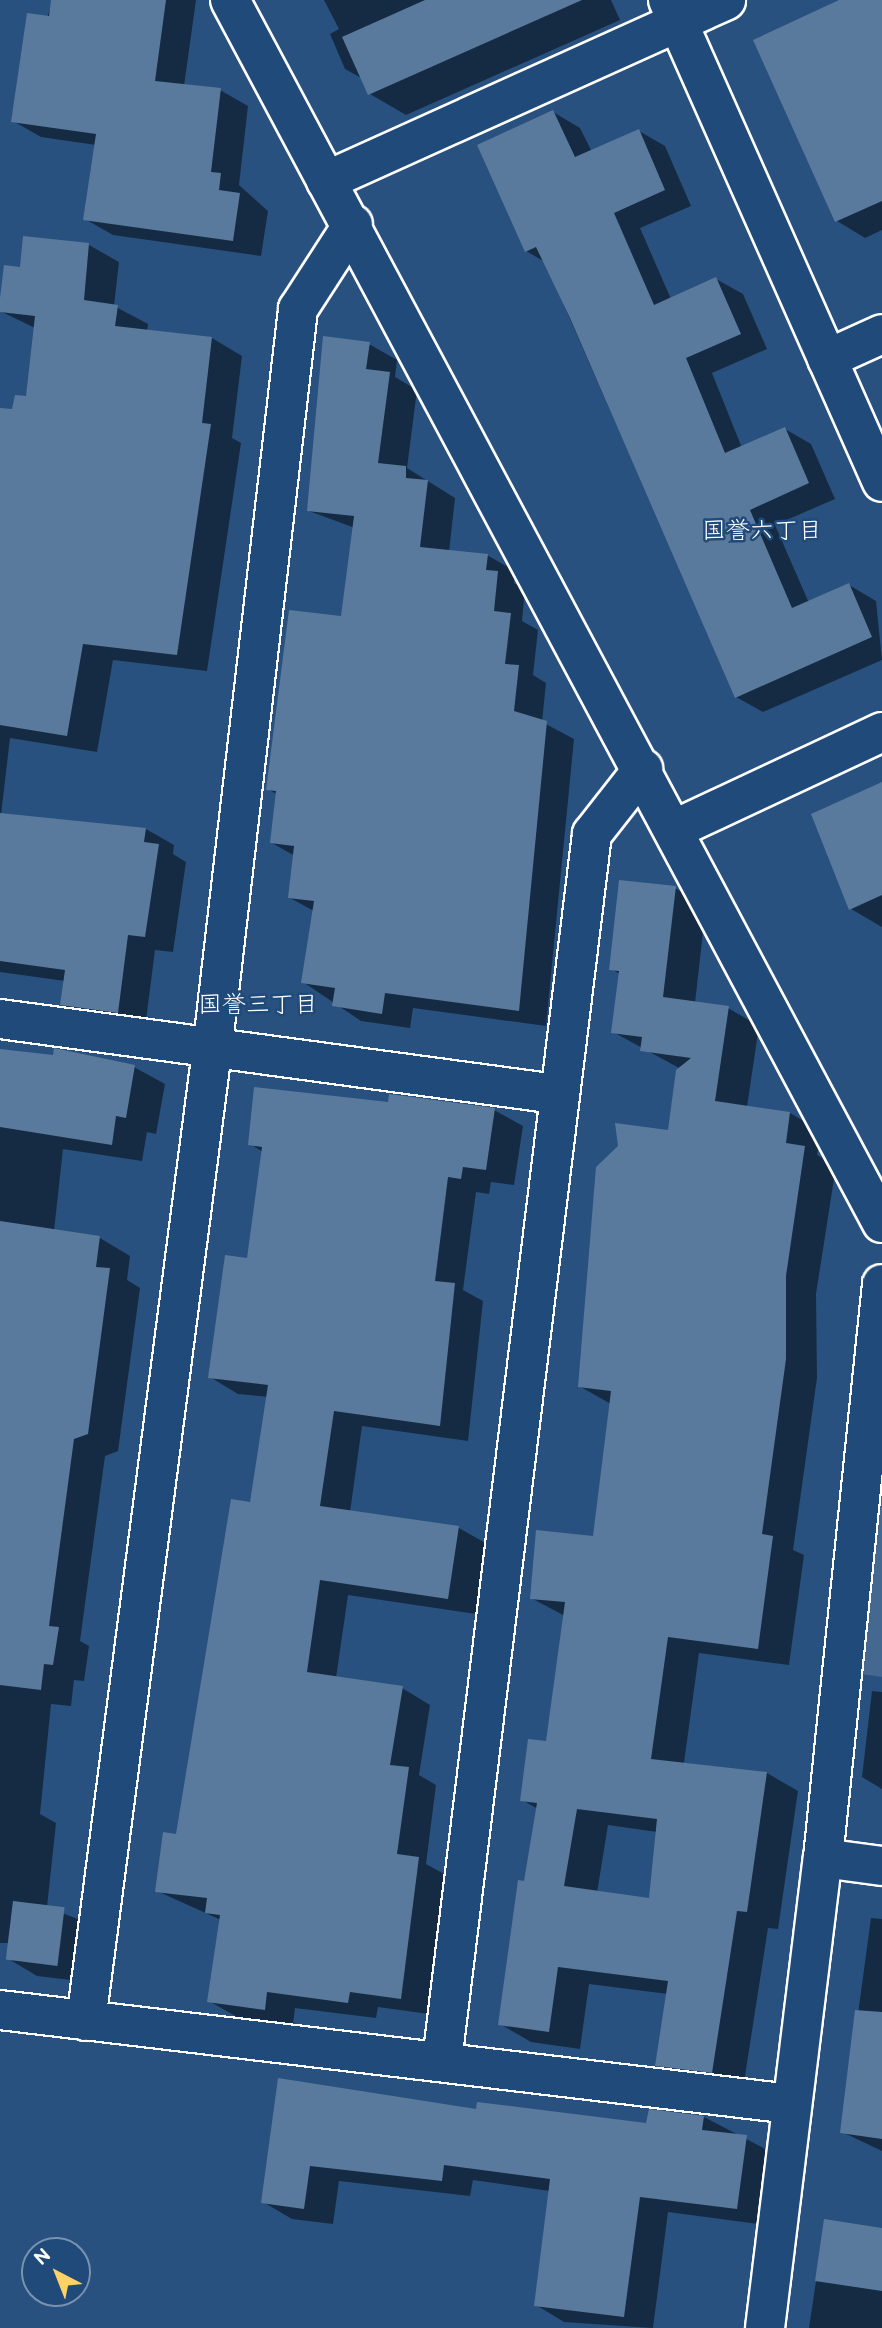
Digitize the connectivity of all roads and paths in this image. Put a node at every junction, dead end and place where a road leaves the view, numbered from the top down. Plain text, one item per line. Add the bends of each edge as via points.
1 (230, 0) edge
2 (726, 0) edge
3 (673, 11) edge
4 (326, 181) junction
5 (353, 224) junction
6 (882, 334) edge
7 (827, 359) junction
8 (882, 482) edge
9 (882, 732) edge
10 (643, 769) junction
11 (673, 830) junction
12 (0, 1019) edge
13 (213, 1043) junction
14 (556, 1094) junction
15 (882, 1223) edge
16 (882, 1284) edge
17 (823, 1858) junction
18 (882, 1866) edge
19 (0, 2010) edge
20 (86, 2021) junction
21 (442, 2061) junction
22 (792, 2104) junction
23 (765, 2328) edge

1 - 4 street
2 - 3 street
3 - 4 street
3 - 7 street
4 - 5 street
5 - 10 street
5 - 13 street via 298,309
6 - 7 street
7 - 8 street
9 - 11 street
10 - 11 street
10 - 14 street via 592,834
11 - 15 street
12 - 13 street
13 - 14 street
13 - 20 street
14 - 21 street
16 - 17 street
17 - 18 street
17 - 22 street
19 - 20 street
20 - 21 street
21 - 22 street
22 - 23 street

